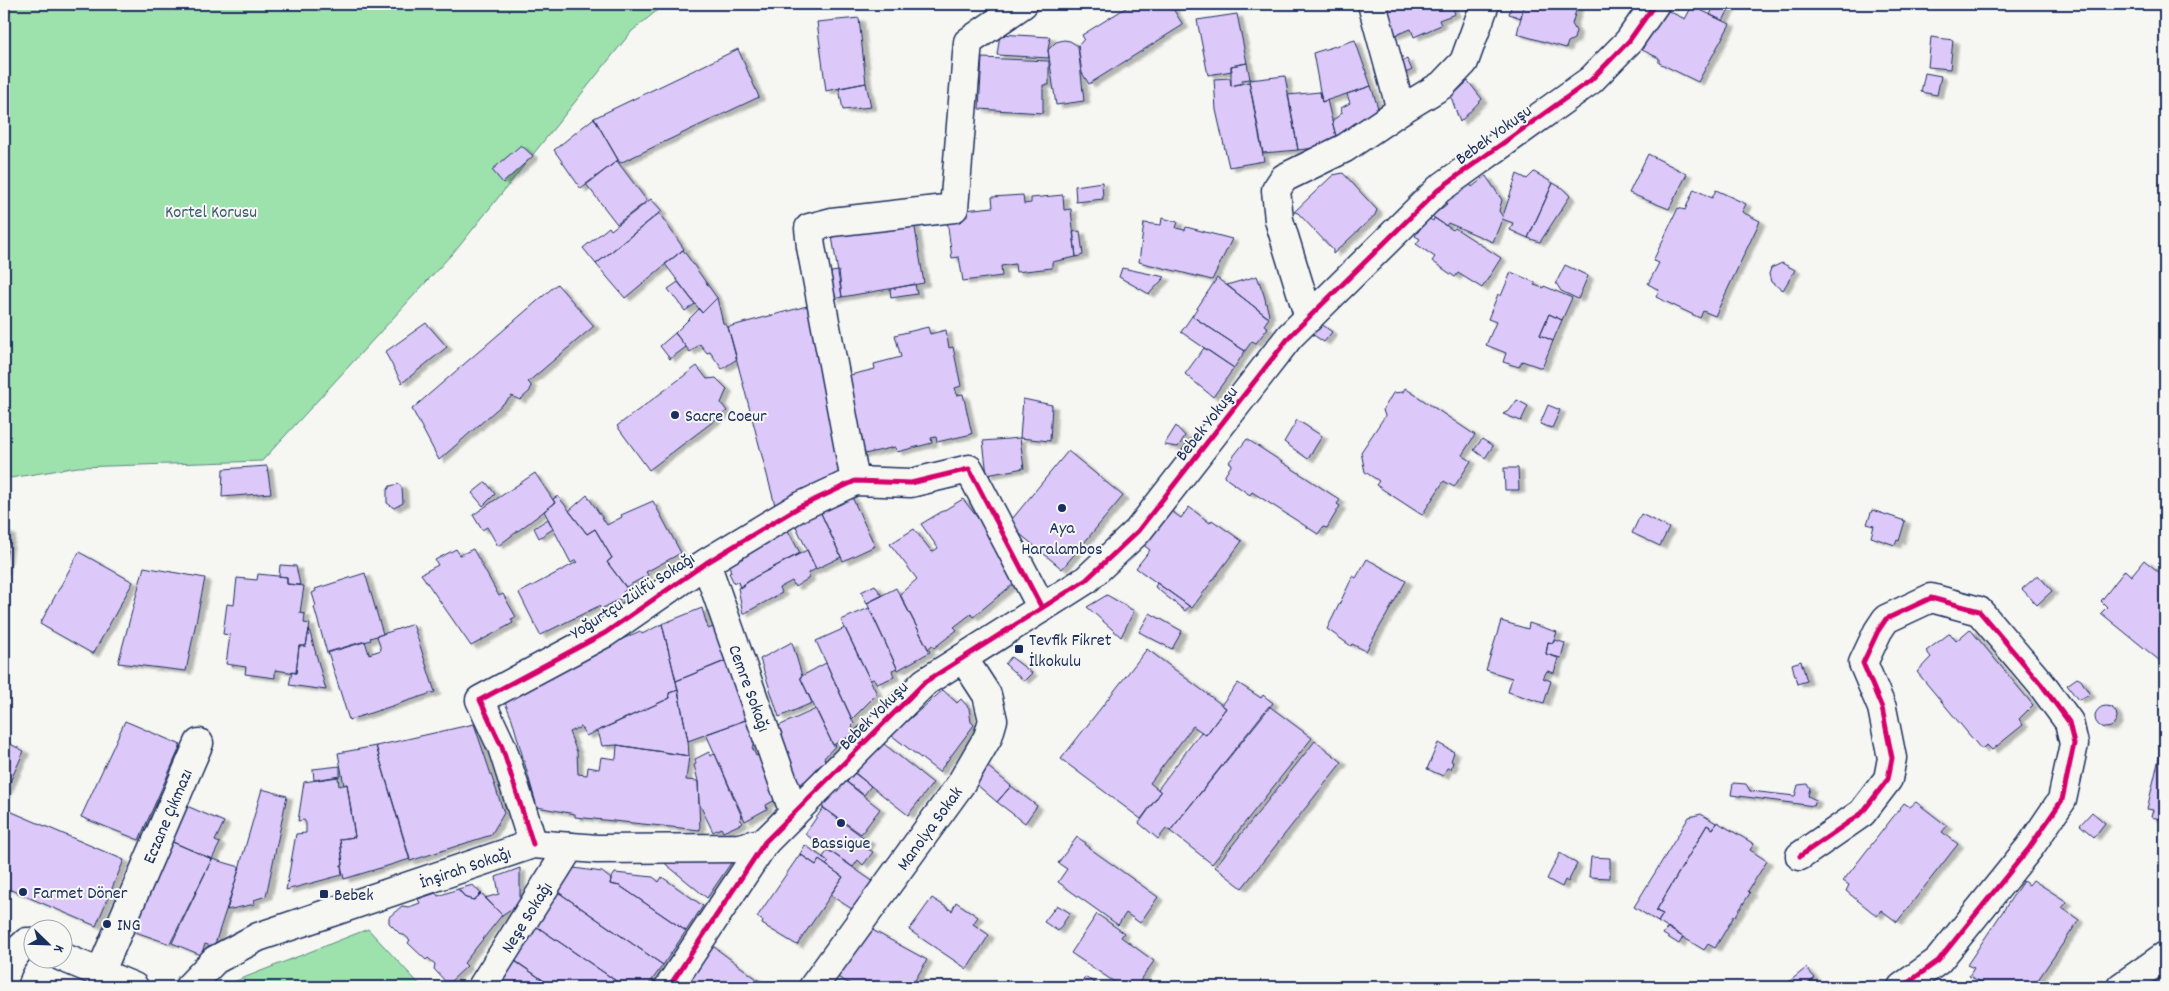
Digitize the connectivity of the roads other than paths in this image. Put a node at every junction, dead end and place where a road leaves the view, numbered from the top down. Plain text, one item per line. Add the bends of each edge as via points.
1 (1023, 4) edge
2 (1372, 4) edge
3 (1485, 4) edge
4 (1654, 4) edge
5 (1400, 110) junction
6 (1309, 318) junction
7 (855, 481) junction
8 (706, 562) junction
9 (1042, 608) junction
10 (963, 658) junction
11 (199, 743) dead end
12 (794, 812) junction
13 (765, 842) junction
14 (533, 844) junction
15 (570, 847) junction
16 (1800, 856) dead end
17 (21, 940) edge
18 (2165, 956) edge
19 (72, 961) edge
20 (100, 973) junction
21 (4, 978) edge
22 (134, 987) edge
23 (189, 987) edge
24 (482, 987) edge
25 (669, 987) edge
26 (813, 987) edge
27 (1902, 987) edge
28 (2121, 987) edge

1 - 7 street via 968,42 954,208 832,222 809,228
2 - 5 street
3 - 5 street via 1464,62 1442,85
4 - 6 street, Bebek Yokuşu via 1629,42 1591,80 1440,189
5 - 6 street via 1345,148 1284,178 1276,190 1279,220
6 - 9 street, Bebek Yokuşu via 1290,336 1138,531 1086,580
7 - 8 street, Yoğurtçu Zülfü Sokağı via 799,507
7 - 9 street via 911,483 969,469
8 - 12 street, Cemre Sokağı
8 - 14 street, Yoğurtçu Zülfü Sokağı via 605,633 480,700 502,748
9 - 10 street, Bebek Yokuşu
10 - 12 street, Bebek Yokuşu via 925,682
10 - 26 street, Manolya Sokak via 987,695 993,720 988,738 960,785
11 - 20 street, Eczane Çıkmazı
12 - 13 street, Bebek Yokuşu
13 - 15 street, İnşirah Sokağı via 740,848
13 - 25 street, Bebek Yokuşu
14 - 15 street, İnşirah Sokağı
14 - 23 street, İnşirah Sokağı via 258,937 215,960
15 - 24 street, Neşe Sokağı
16 - 27 street via 1862,813 1888,780 1892,758 1882,708 1863,663 1886,619 1931,598 1979,611 2069,722 2074,744 2072,761 2062,800 2030,847 1938,960
17 - 21 street
18 - 28 street
19 - 20 street
20 - 22 street

